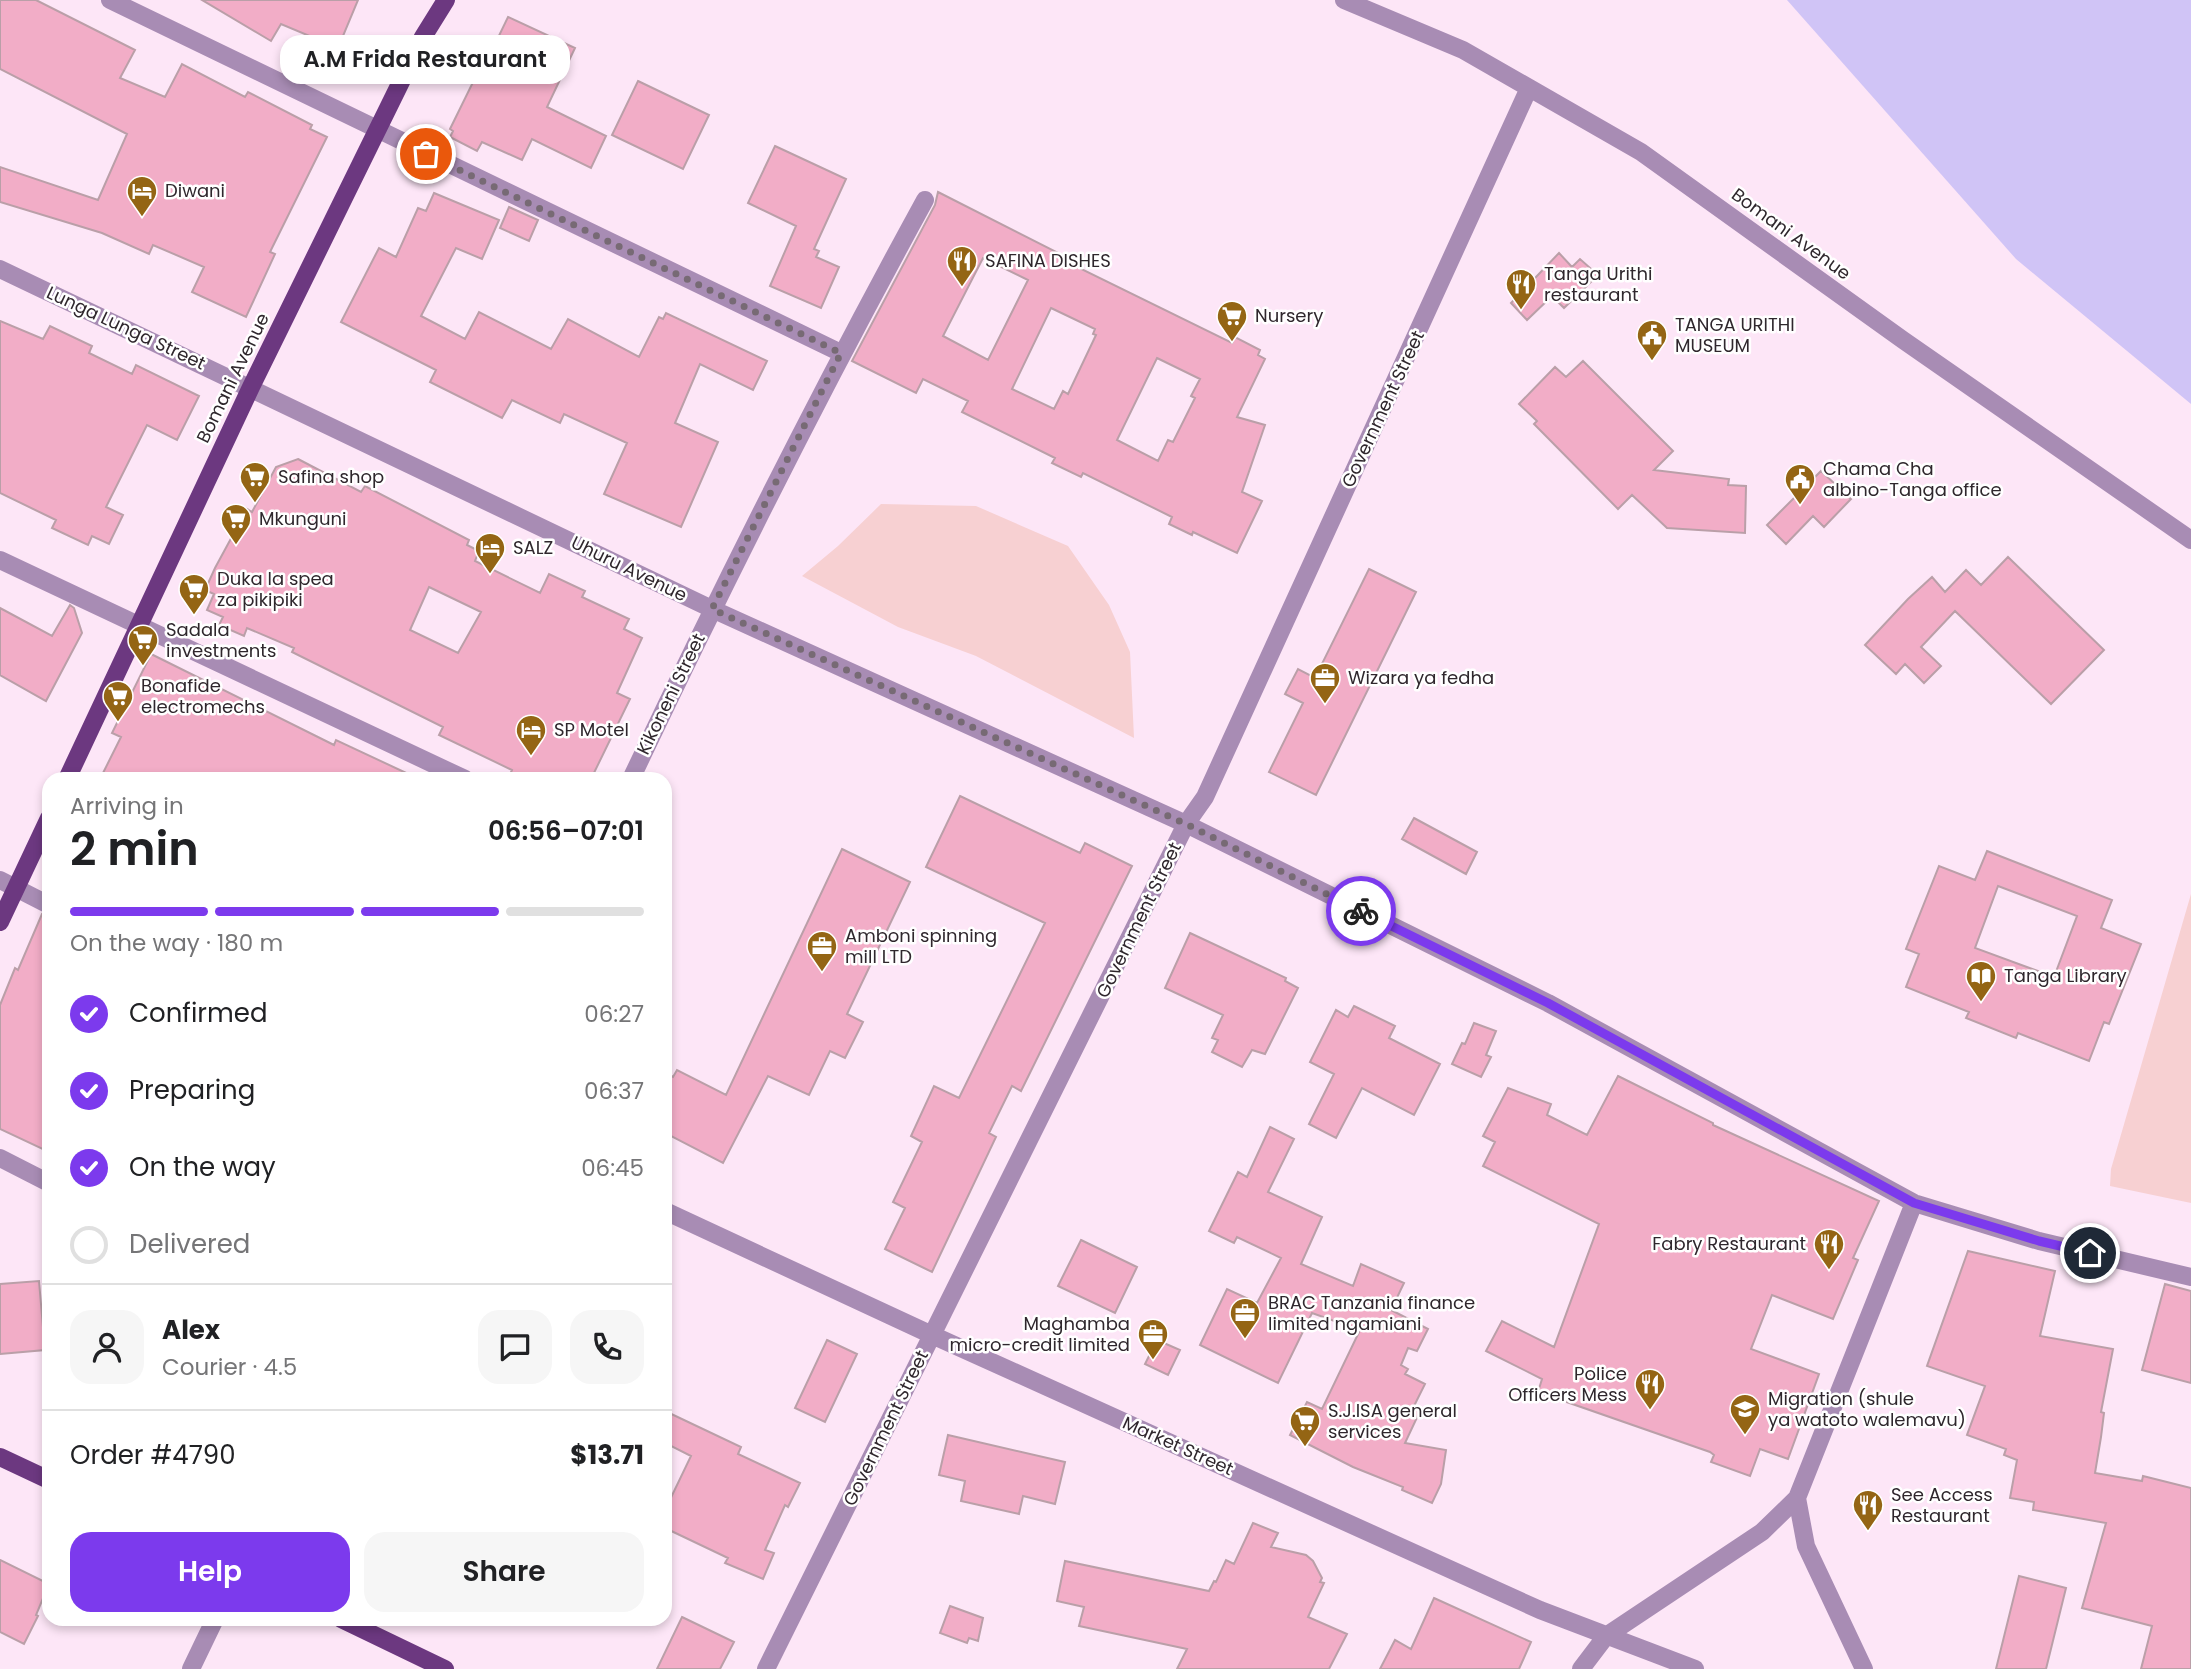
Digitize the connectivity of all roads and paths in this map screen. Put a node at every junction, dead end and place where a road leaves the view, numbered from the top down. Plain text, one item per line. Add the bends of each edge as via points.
1 (110, 0) edge
2 (446, 0) edge
3 (1344, 0) edge
4 (1530, 88) junction
5 (378, 130) junction
6 (925, 200) dead end
7 (0, 269) edge
8 (841, 353) junction
9 (251, 387) junction
10 (2191, 540) edge
11 (0, 560) edge
12 (712, 609) junction
13 (138, 626) junction
14 (70, 772) edge
15 (450, 772) edge
16 (634, 772) edge
17 (1186, 824) junction
18 (42, 828) edge
19 (8, 884) edge
20 (42, 901) edge
21 (0, 922) edge
22 (0, 1158) edge
23 (42, 1179) edge
24 (1914, 1203) junction
25 (672, 1214) edge
26 (2191, 1277) edge
27 (932, 1335) junction
28 (0, 1457) edge
29 (42, 1477) edge
30 (1797, 1498) junction
31 (212, 1626) edge
32 (356, 1626) edge
33 (1606, 1636) junction
34 (191, 1669) edge
35 (445, 1669) edge
36 (766, 1669) edge
37 (1581, 1669) edge
38 (1695, 1669) edge
39 (1864, 1669) edge

1 - 5 street
2 - 5 main road, Bomani Avenue
3 - 4 street, Bomani Avenue via 1463,50
4 - 10 street, Bomani Avenue via 1641,152
4 - 17 street, Government Street via 1205,797
5 - 8 street
5 - 9 main road, Bomani Avenue
6 - 8 street, Kikoneni Street
7 - 9 street, Lunga Lunga Street
8 - 12 street, Kikoneni Street
9 - 12 street, Uhuru Avenue
9 - 13 main road, Bomani Avenue
11 - 13 street
12 - 16 street, Kikoneni Street
12 - 17 street, Uhuru Avenue
13 - 14 main road, Bomani Avenue
13 - 15 street
17 - 24 street, Uhuru Avenue via 1548,1003
17 - 27 street, Government Street
18 - 19 main road
19 - 20 street
19 - 21 main road
22 - 23 street
24 - 26 street, Uhuru Avenue via 2039,1241
24 - 30 street
25 - 27 street, Market Street
27 - 33 street, Market Street
27 - 36 street, Government Street
28 - 29 main road
30 - 33 street via 1762,1532
30 - 39 street via 1806,1546
31 - 34 street
32 - 35 main road
33 - 37 street
33 - 38 street, Market Street

